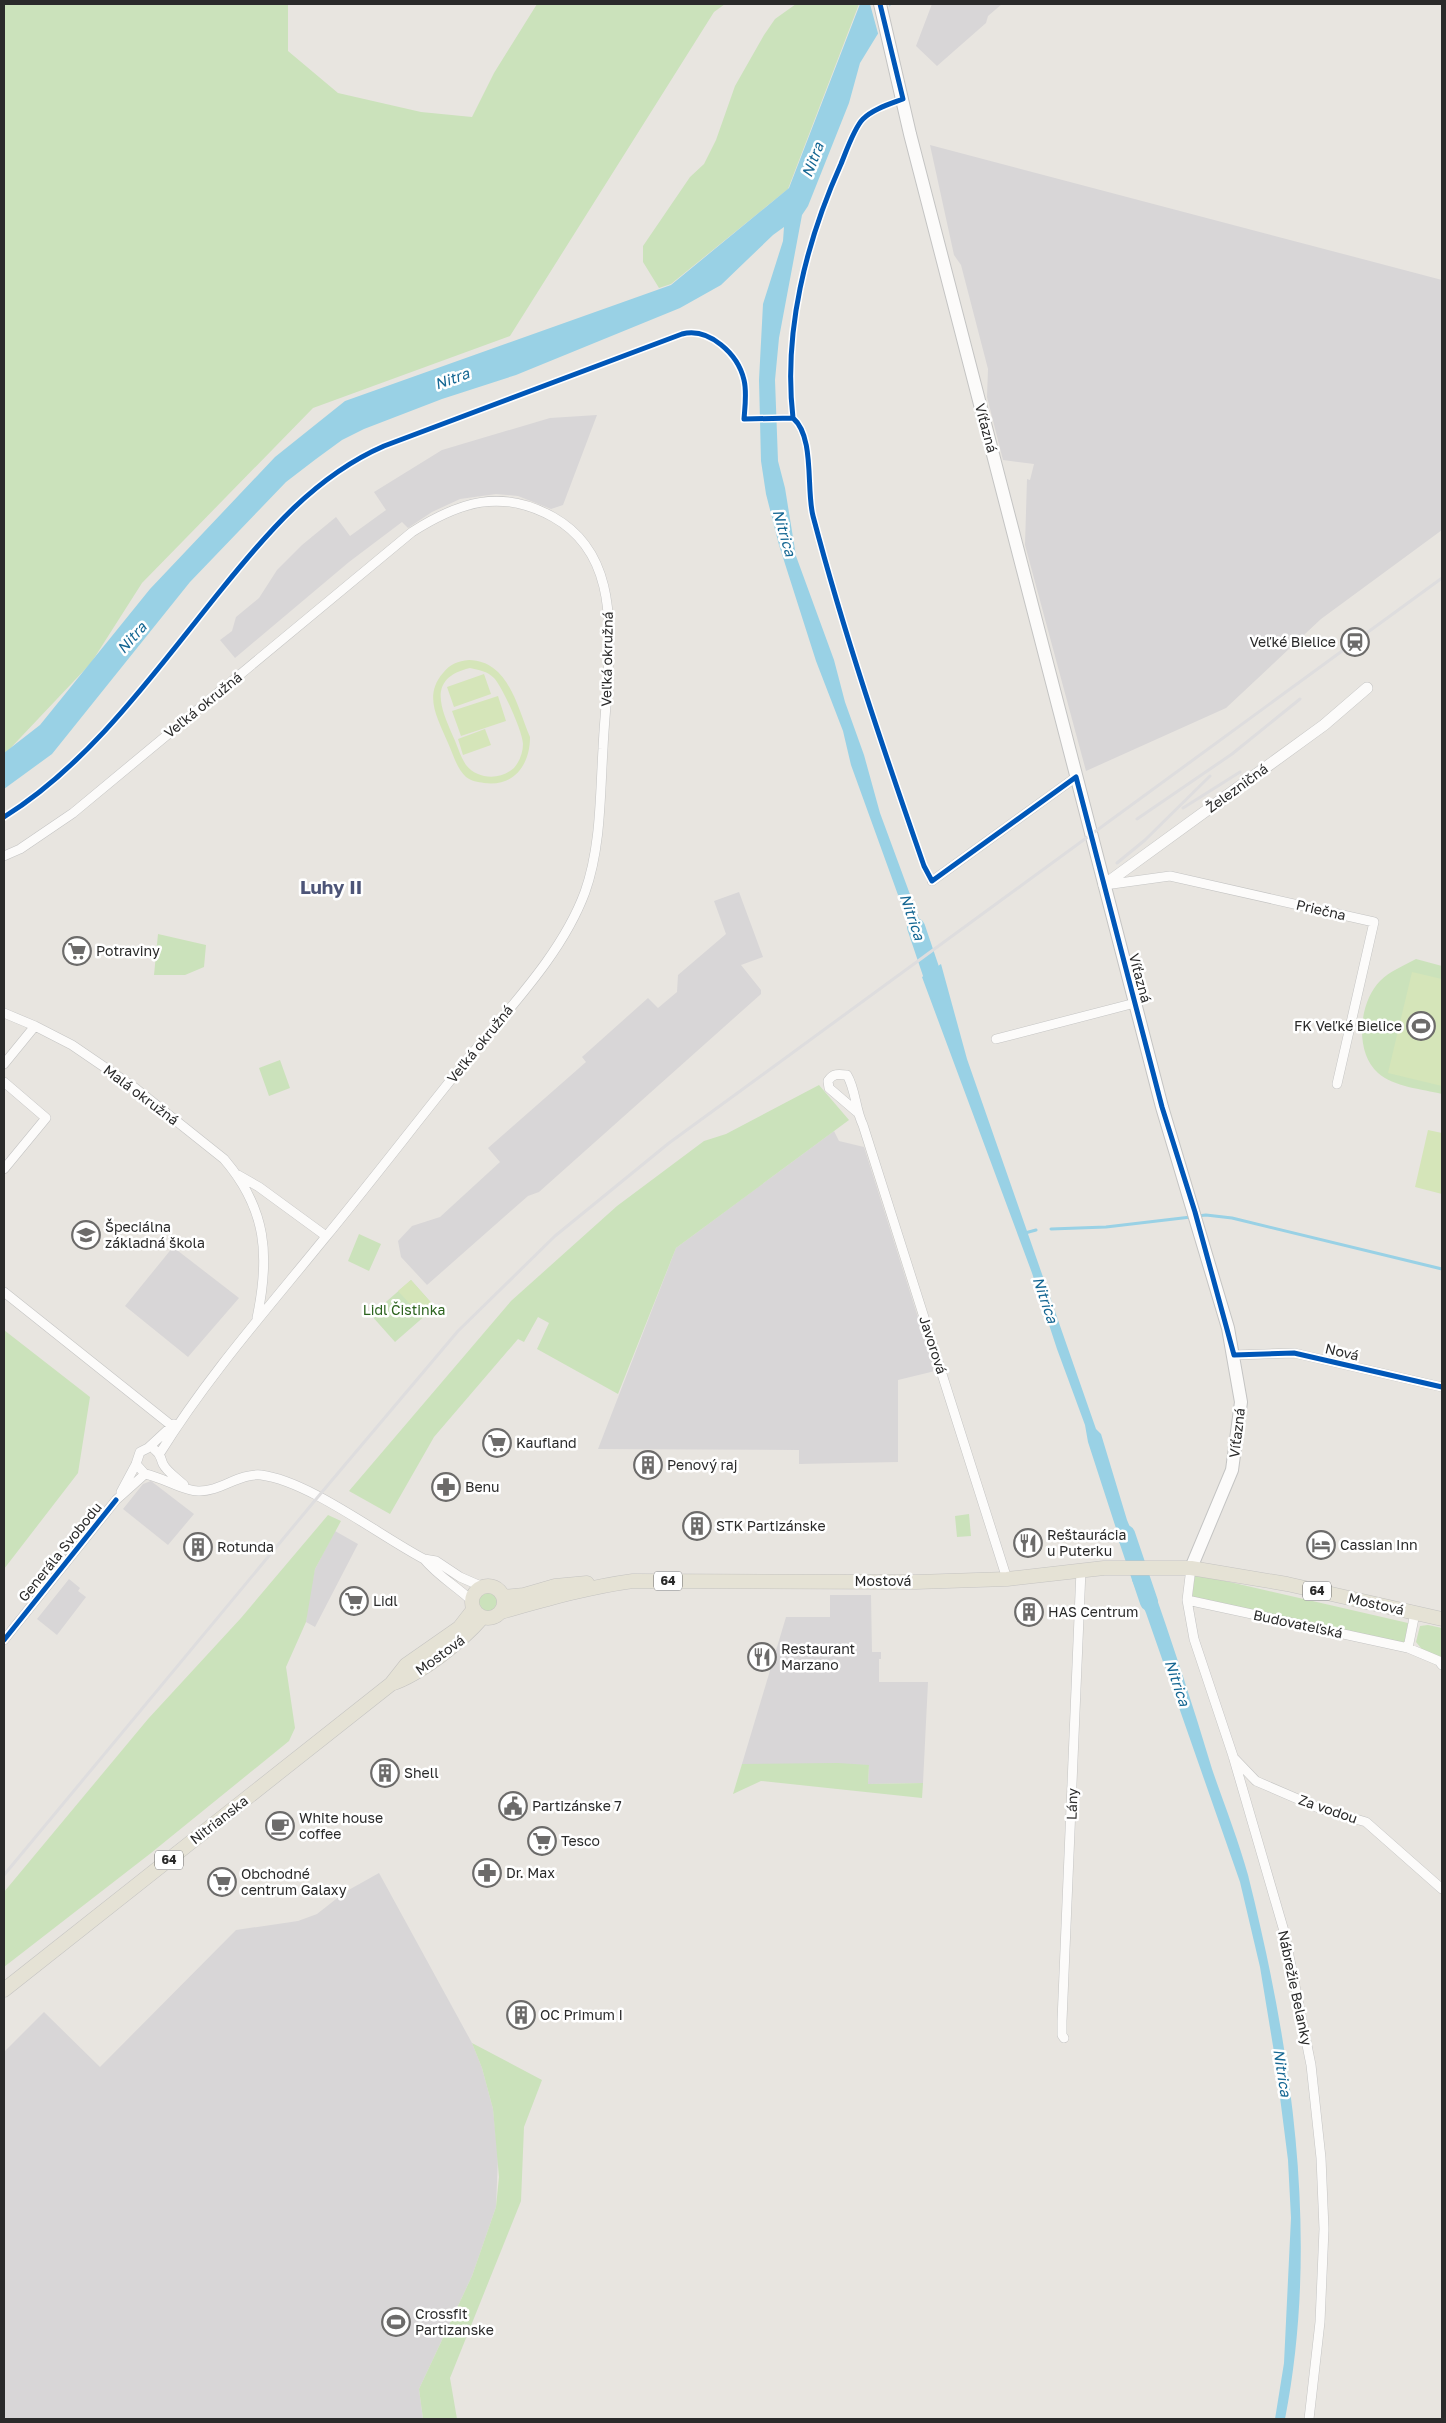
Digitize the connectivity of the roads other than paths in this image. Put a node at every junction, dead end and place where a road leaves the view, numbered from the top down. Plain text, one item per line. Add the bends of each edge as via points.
1 (880, 4) edge
2 (1367, 688) dead end
3 (1076, 777) junction
4 (4, 856) edge
5 (932, 881) dead end
6 (1104, 885) junction
7 (1135, 1003) junction
8 (4, 1013) edge
9 (35, 1026) junction
10 (996, 1039) dead end
11 (4, 1064) edge
12 (4, 1082) edge
13 (1337, 1084) dead end
14 (857, 1112) dead end
15 (4, 1170) edge
16 (237, 1175) junction
17 (326, 1236) junction
18 (4, 1292) edge
19 (256, 1321) junction
20 (1234, 1355) junction
21 (1442, 1387) edge
22 (182, 1417) junction
23 (172, 1426) junction
24 (148, 1448) junction
25 (160, 1453) junction
26 (162, 1463) junction
27 (136, 1464) junction
28 (149, 1474) junction
29 (190, 1490) junction
30 (116, 1500) junction
31 (424, 1559) junction
32 (1191, 1568) junction
33 (1081, 1570) junction
34 (1007, 1579) junction
35 (602, 1585) junction
36 (483, 1587) junction
37 (503, 1597) junction
38 (1187, 1600) junction
39 (476, 1609) junction
40 (501, 1612) junction
41 (1415, 1613) junction
42 (1442, 1619) edge
43 (4, 1640) edge
44 (1408, 1648) junction
45 (1442, 1665) edge
46 (364, 1705) joint
47 (1232, 1756) junction
48 (1442, 1889) edge
49 (4, 1990) edge
50 (1064, 2038) dead end
51 (1309, 2419) edge

1 - 3 main road, Víťazná via 910,134
2 - 6 street, Železničná via 1324,725
3 - 5 street
3 - 6 main road, Víťazná
4 - 17 street, Veľká okružná via 20,849 72,813 412,532 441,514 480,502 522,503 554,517 581,541 602,577 610,612 601,790 596,840 585,891 569,927 554,950
6 - 7 main road, Víťazná
6 - 13 street, Priečna via 1170,876 1374,922
7 - 10 street, Víťazná
7 - 20 main road, Víťazná
8 - 9 street, Malá okružná
9 - 11 street
9 - 16 street, Malá okružná via 72,1045 135,1088 224,1159
12 - 15 street via 46,1118
14 - 34 street, Javorová via 864,1124
16 - 17 street, Malá okružná via 259,1187
16 - 19 street, Malá okružná via 252,1200 263,1236 264,1286
17 - 19 street, Veľká okružná
18 - 23 street
19 - 22 street
20 - 21 street, Nová via 1294,1353
20 - 32 main road, Víťazná via 1241,1402 1232,1470
22 - 23 street
22 - 25 street
23 - 24 street
24 - 25 street
24 - 27 street via 140,1452
25 - 26 street
26 - 28 street via 159,1470
26 - 29 street
27 - 28 street
27 - 30 street
28 - 29 street
28 - 30 street, Generála Svobodu
29 - 31 street via 200,1492 259,1475 278,1479 318,1497
30 - 43 street, Generála Svobodu
31 - 36 street via 436,1560
31 - 39 street via 436,1573 454,1584
32 - 33 main road, Mostová / 64
32 - 38 street, Nábrežie Belanky
32 - 41 main road, Mostová / 64 via 1287,1584
33 - 34 main road, Mostová / 64
33 - 50 street, Lány via 1062,2021
34 - 35 main road, Mostová / 64 via 916,1582 633,1581
35 - 37 main road, Mostová / 64 via 592,1582 555,1586
35 - 40 main road, Mostová / 64 via 593,1590
36 - 37 main road via 495,1588
36 - 39 main road, 64 via 475,1592
37 - 40 main road
38 - 44 street, Budovateľská
38 - 47 street, Nábrežie Belanky via 1194,1639
39 - 40 main road, 64 via 494,1618
39 - 46 main road, Mostová / 64 via 465,1638 412,1675 391,1684
41 - 42 main road, Mostová / 64
41 - 44 street
44 - 45 street, Budovateľská
46 - 49 main road, Nitrianska / 64
47 - 48 street, Za vodou via 1256,1781 1321,1809 1366,1822
47 - 51 street, Nábrežie Belanky via 1284,1931 1311,2066 1321,2158 1324,2229 1320,2322

